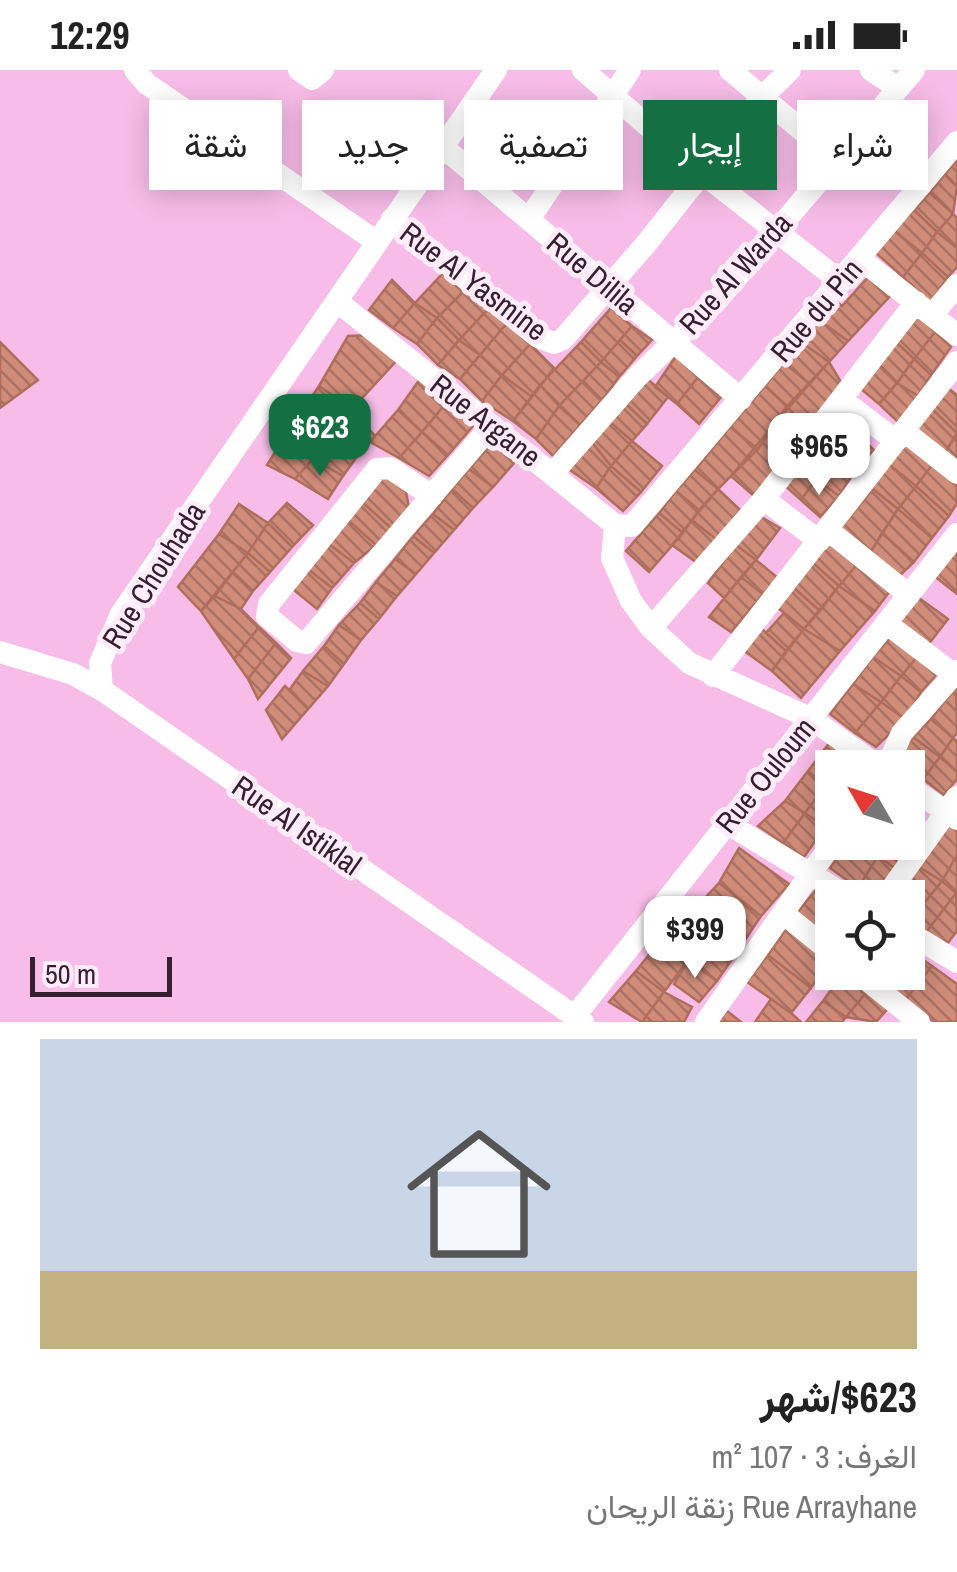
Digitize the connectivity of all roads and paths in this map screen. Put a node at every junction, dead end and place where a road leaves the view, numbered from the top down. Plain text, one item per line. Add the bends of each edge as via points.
1 (135, 70) edge
2 (299, 70) edge
3 (323, 70) edge
4 (583, 70) edge
5 (630, 70) edge
6 (730, 70) edge
7 (790, 70) edge
8 (871, 70) edge
9 (914, 70) edge
10 (487, 73) edge
11 (898, 88) junction
12 (613, 94) junction
13 (762, 97) junction
14 (760, 100) edge
15 (887, 100) edge
16 (643, 121) edge
17 (797, 126) edge
18 (957, 142) edge
19 (444, 148) joint
20 (928, 175) edge
21 (414, 190) edge
22 (686, 190) edge
23 (724, 190) edge
24 (808, 190) edge
25 (915, 190) edge
26 (529, 219) junction
27 (392, 220) junction
28 (775, 230) junction
29 (378, 242) junction
30 (858, 258) junction
31 (841, 282) junction
32 (957, 285) edge
33 (608, 286) junction
34 (338, 302) junction
35 (924, 308) junction
36 (957, 335) edge
37 (674, 342) junction
38 (957, 362) edge
39 (741, 399) junction
40 (841, 399) junction
41 (492, 424) junction
42 (900, 436) junction
43 (553, 473) junction
44 (957, 473) edge
45 (432, 496) junction
46 (764, 499) junction
47 (626, 524) junction
48 (957, 534) edge
49 (824, 535) junction
50 (909, 595) junction
51 (886, 624) junction
52 (651, 628) junction
53 (0, 652) edge
54 (956, 674) edge
55 (713, 676) junction
56 (95, 677) junction
57 (810, 718) junction
58 (857, 750) edge
59 (891, 750) edge
60 (925, 795) edge
61 (953, 810) edge
62 (727, 822) junction
63 (820, 860) edge
64 (810, 873) junction
65 (821, 880) edge
66 (899, 880) edge
67 (783, 913) junction
68 (815, 938) edge
69 (925, 942) edge
70 (957, 962) edge
71 (873, 990) edge
72 (894, 1014) edge
73 (579, 1019) edge
74 (706, 1022) edge
75 (919, 1022) edge

1 - 29 street
2 - 3 street via 312,79
4 - 12 street
5 - 12 street
6 - 13 street
7 - 13 street, Rue Al Yasmine
8 - 11 street
9 - 11 street, Rue Al Warda
10 - 19 street, Rue Chouhada
11 - 15 street, Rue Al Warda
12 - 16 street
12 - 26 street
13 - 14 street, Rue Al Yasmine
13 - 17 street
18 - 20 street, Rue du Pin
19 - 26 street, Rue Dilila
21 - 27 street, Rue Chouhada
22 - 33 street, Rue Al Yasmine
23 - 28 street
24 - 28 street, Rue Al Warda
25 - 30 street, Rue du Pin
26 - 33 street, Rue Dilila
27 - 29 street, Rue Chouhada
27 - 33 street, Rue Al Yasmine via 548,343 563,339
28 - 31 street
28 - 37 street, Rue Al Warda
29 - 34 street, Rue Chouhada
30 - 31 street, Rue du Pin
30 - 35 street
31 - 39 street, Rue du Pin
32 - 35 street
33 - 37 street, Rue Dilila
34 - 41 street, Rue Argane
34 - 56 street, Rue Chouhada via 121,614
35 - 36 street
35 - 40 street
37 - 39 street, Rue Dilila
37 - 43 street, Rue Al Warda
38 - 42 street
39 - 47 street, Rue du Pin
40 - 42 street
40 - 46 street
41 - 43 street, Rue Argane
41 - 45 street
42 - 44 street
42 - 49 street
43 - 47 street, Rue Argane
45 - 45 street via 306,642 297,642 268,616 269,604 378,469 390,468
46 - 49 street
46 - 52 street
47 - 52 street via 612,558
48 - 50 street, Rue Ouloum
49 - 50 street
49 - 55 street
50 - 51 street, Rue Ouloum
51 - 54 street
51 - 57 street, Rue Ouloum
52 - 55 street
53 - 56 street, Rue Al Istiklal
54 - 59 street
55 - 57 street
56 - 73 street, Rue Al Istiklal
57 - 58 street
57 - 62 street, Rue Ouloum
60 - 61 street
61 - 66 street
62 - 64 street
62 - 73 street, Rue Ouloum
63 - 64 street
64 - 65 street
64 - 67 street
67 - 68 street
67 - 74 street
69 - 70 street
71 - 72 street
72 - 75 street

